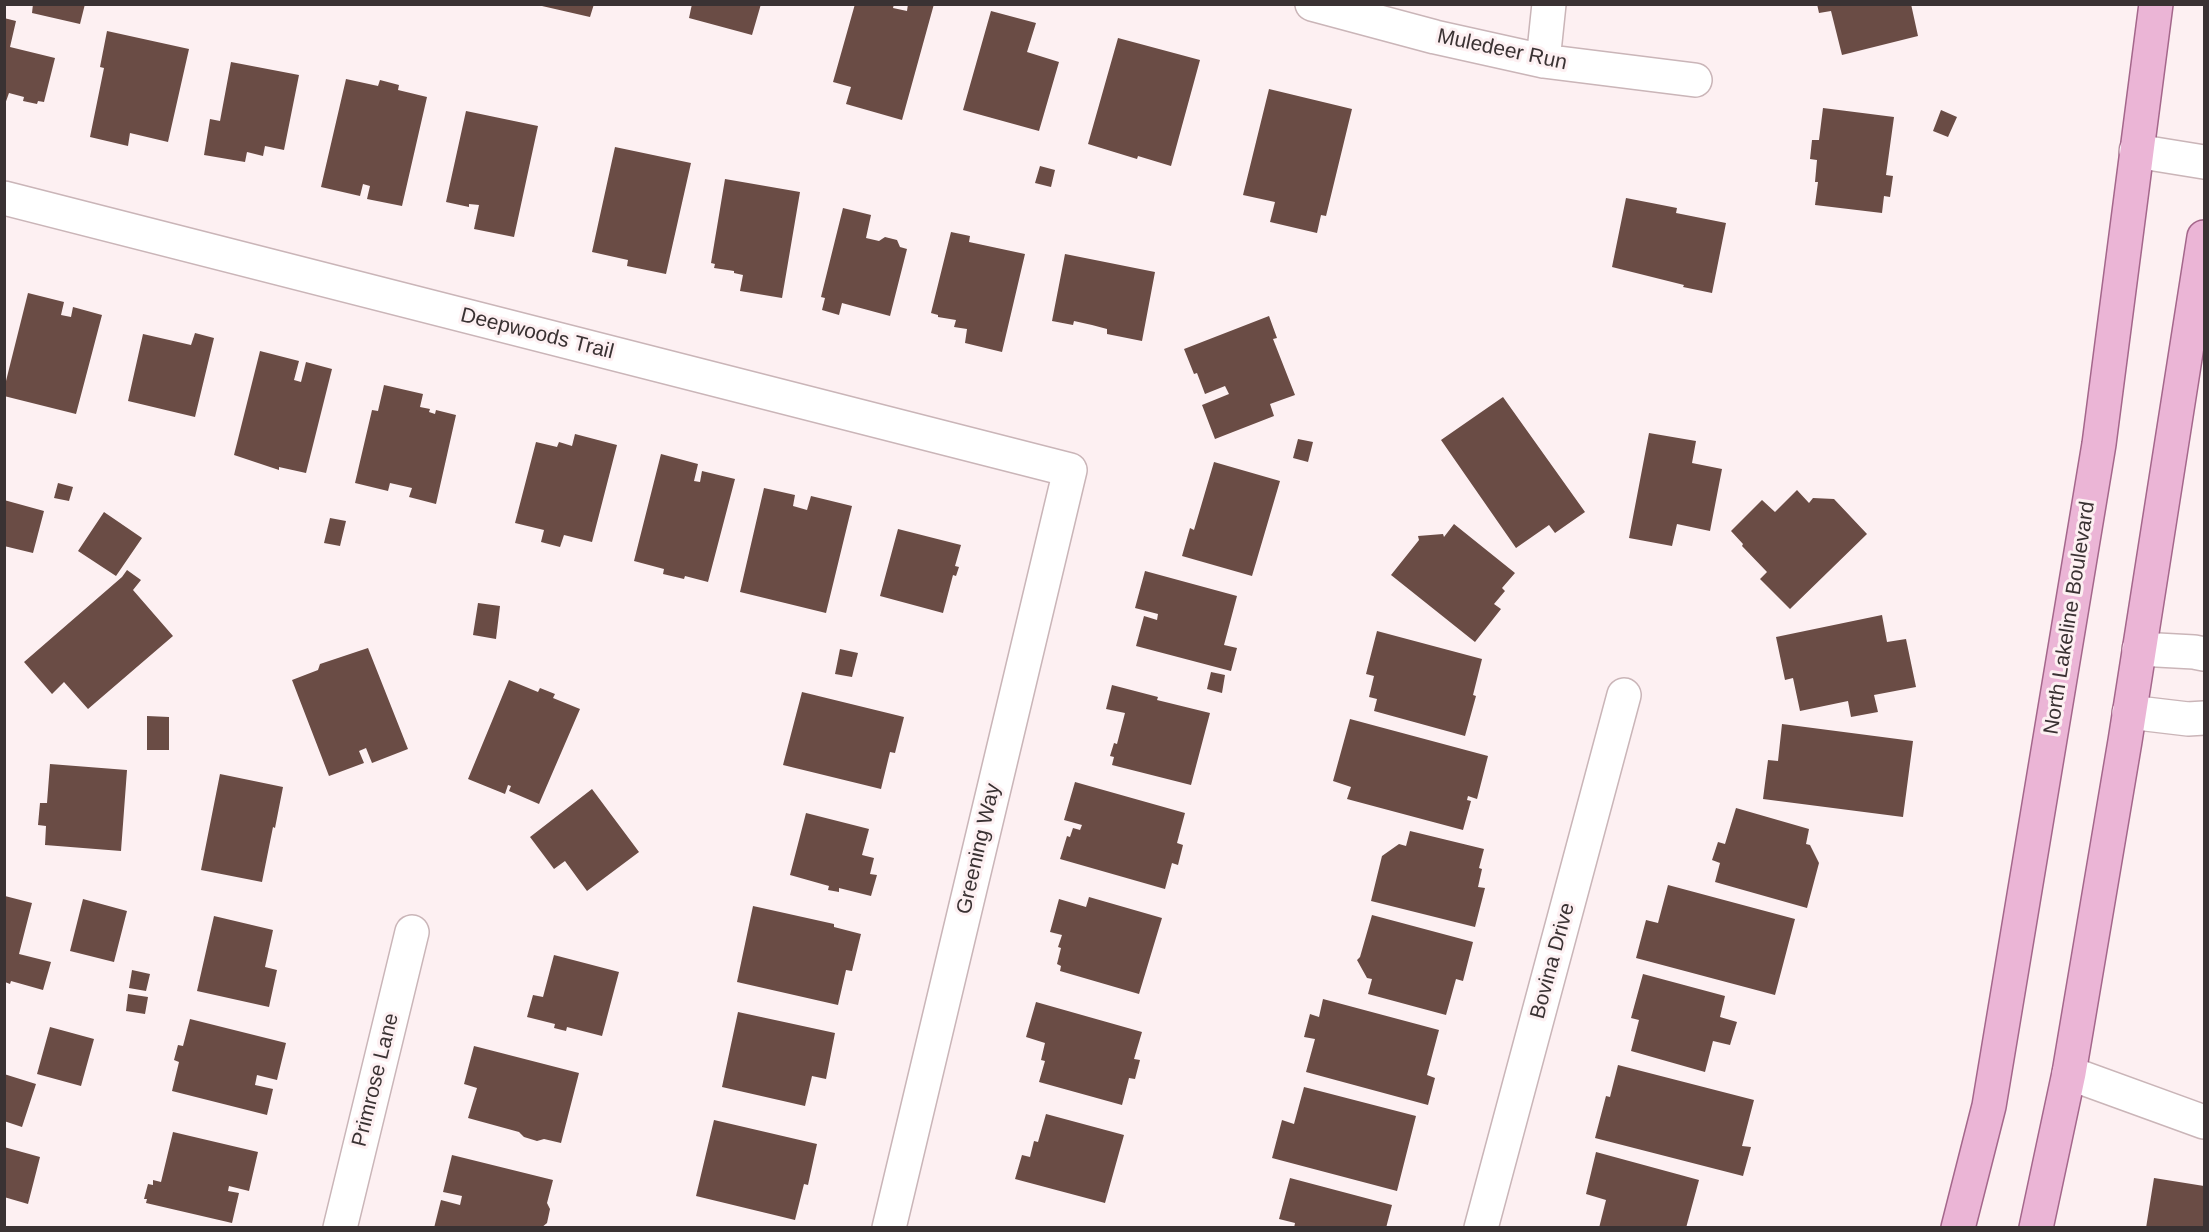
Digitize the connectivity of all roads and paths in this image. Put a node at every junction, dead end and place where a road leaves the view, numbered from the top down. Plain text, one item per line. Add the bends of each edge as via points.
1 (1312, 4) edge
2 (1550, 4) edge
3 (2156, 4) edge
4 (1543, 61) junction
5 (1695, 80) dead end
6 (2136, 151) junction
7 (2205, 162) edge
8 (4, 198) edge
9 (2205, 237) edge
10 (1070, 470) joint
11 (2139, 649) junction
12 (2205, 654) edge
13 (1624, 695) dead end
14 (2129, 712) junction
15 (2205, 718) edge
16 (412, 932) dead end
17 (2069, 1073) junction
18 (2205, 1122) edge
19 (340, 1227) edge
20 (889, 1227) edge
21 (1481, 1227) edge
22 (1958, 1227) edge
23 (2036, 1227) edge

1 - 4 street, Muledeer Run
2 - 4 street
3 - 6 main road, North Lakeline Boulevard
4 - 5 street, Muledeer Run
6 - 7 street
6 - 22 main road, North Lakeline Boulevard via 2099,444 2064,657 1989,1106
8 - 10 street, Deepwoods Trail
9 - 11 main road
10 - 20 street, Greening Way
11 - 12 street
11 - 14 main road
13 - 21 street, Bovina Drive
14 - 15 street
14 - 17 main road
16 - 19 street, Primrose Lane
17 - 18 street
17 - 23 main road

